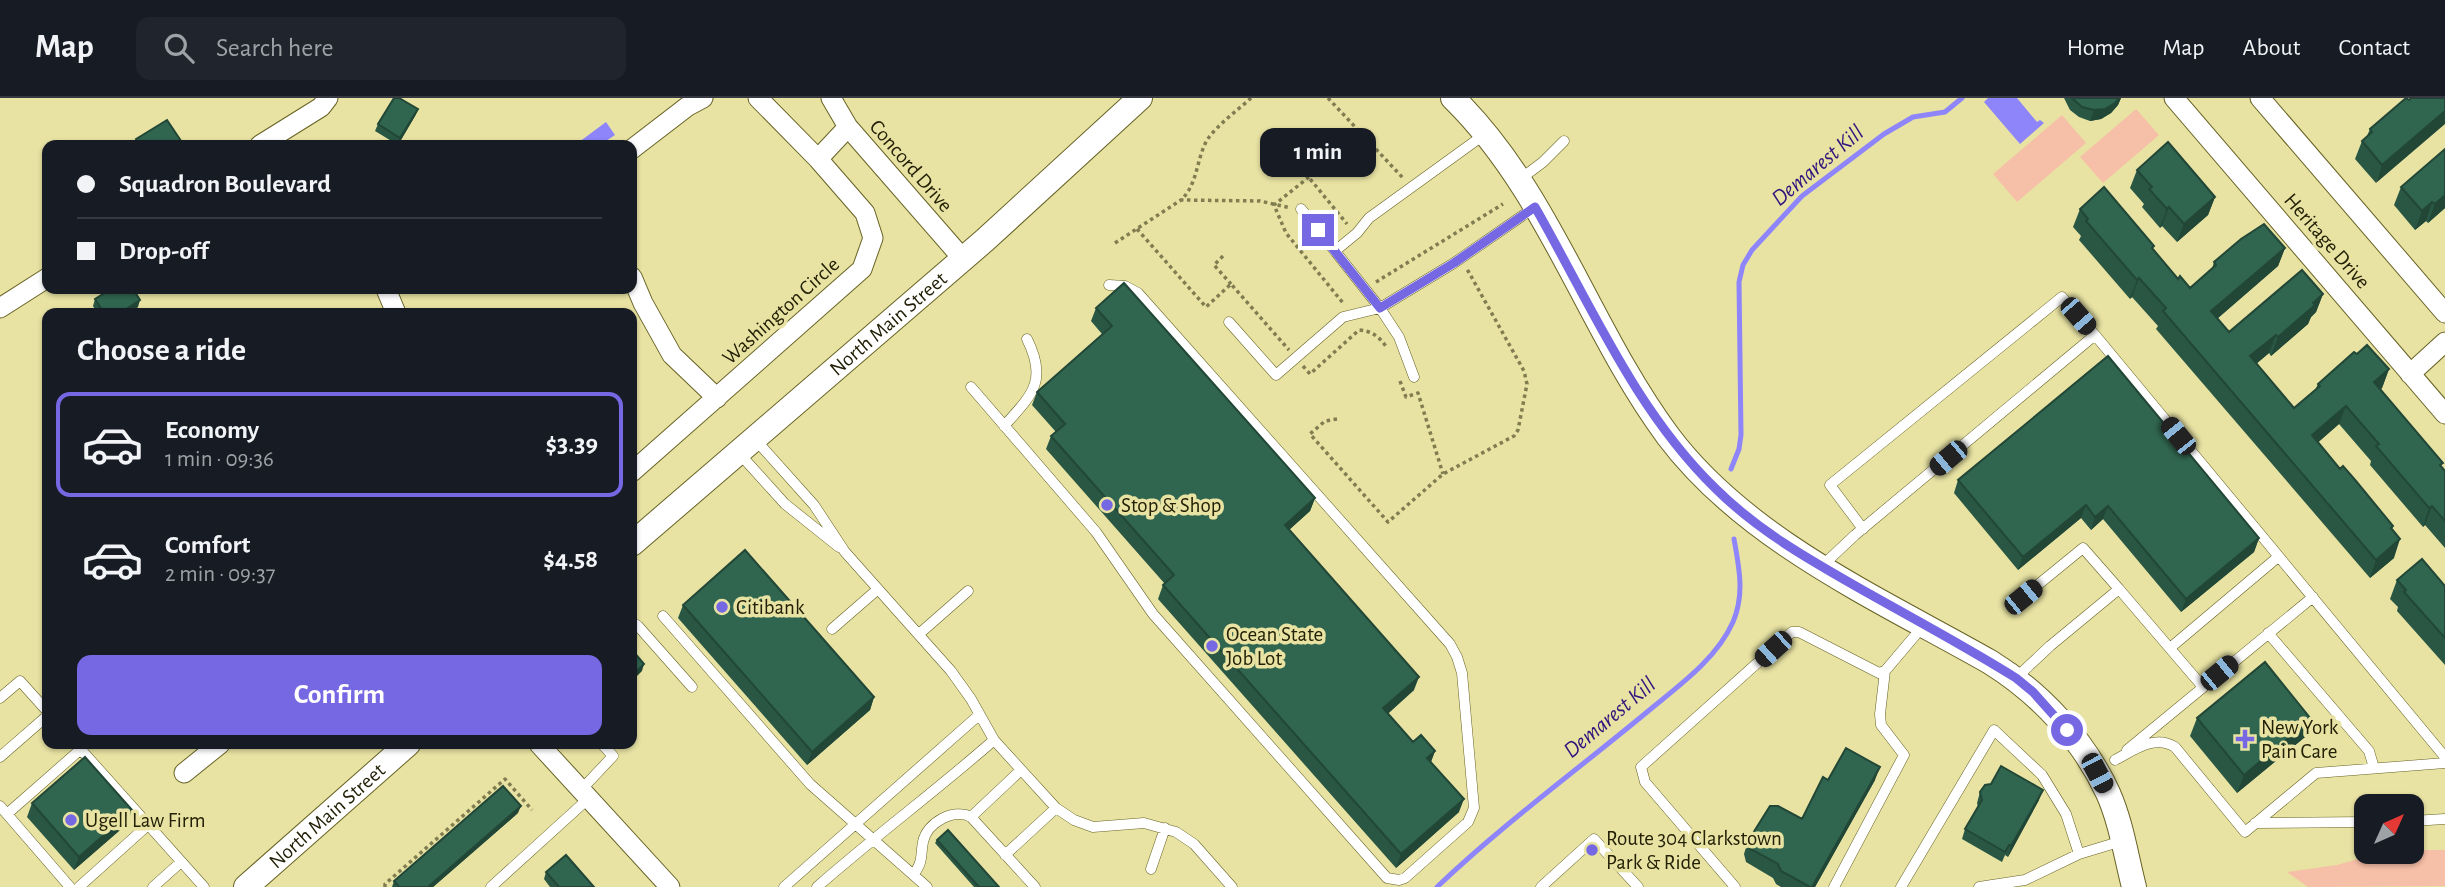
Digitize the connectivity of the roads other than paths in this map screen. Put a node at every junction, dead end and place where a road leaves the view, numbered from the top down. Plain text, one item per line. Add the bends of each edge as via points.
1 (328, 98) edge
2 (702, 98) edge
3 (758, 98) edge
4 (831, 98) edge
5 (1140, 98) edge
6 (2174, 98) edge
7 (2260, 98) edge
8 (1458, 100) edge
9 (848, 127) junction
10 (1486, 134) junction
11 (268, 140) edge
12 (1564, 141) dead end
13 (637, 145) edge
14 (818, 159) junction
15 (1519, 180) junction
16 (1535, 207) junction
17 (1297, 209) road end
18 (1338, 248) junction
19 (963, 260) junction
20 (42, 281) edge
21 (1109, 285) dead end
22 (637, 289) edge
23 (0, 308) edge
24 (1380, 308) junction
25 (2445, 313) edge
26 (1229, 322) dead end
27 (2095, 335) junction
28 (1027, 339) dead end
29 (2445, 342) edge
30 (2410, 374) junction
31 (1414, 377) dead end
32 (971, 387) dead end
33 (717, 398) junction
34 (2445, 414) edge
35 (1004, 426) junction
36 (746, 445) junction
37 (637, 468) edge
38 (1863, 529) junction
39 (637, 540) edge
40 (845, 552) junction
41 (2278, 557) junction
42 (1822, 566) junction
43 (878, 589) junction
44 (2119, 589) junction
45 (968, 591) dead end
46 (2023, 597) dead end
47 (2313, 597) junction
48 (663, 616) dead end
49 (637, 625) edge
50 (1925, 625) junction
51 (832, 629) dead end
52 (2269, 633) junction
53 (919, 634) junction
54 (2170, 648) junction
55 (1885, 671) junction
56 (2016, 678) junction
57 (692, 687) dead end
58 (2203, 687) junction
59 (0, 698) edge
60 (42, 707) edge
61 (979, 715) junction
62 (42, 718) edge
63 (994, 740) junction
64 (74, 749) edge
65 (81, 749) edge
66 (214, 749) edge
67 (402, 749) edge
68 (544, 749) edge
69 (607, 749) edge
70 (0, 757) edge
71 (2445, 757) edge
72 (2445, 762) edge
73 (2106, 766) junction
74 (2374, 768) junction
75 (1021, 770) junction
76 (184, 773) dead end
77 (585, 794) junction
78 (1056, 808) junction
79 (3, 810) edge
80 (971, 817) junction
81 (2445, 819) edge
82 (2424, 820) edge
83 (2354, 822) edge
84 (2255, 823) junction
85 (854, 824) junction
86 (148, 825) junction
87 (1165, 828) junction
88 (872, 839) junction
89 (2122, 841) junction
90 (2079, 854) junction
91 (1005, 855) junction
92 (181, 862) junction
93 (1151, 869) dead end
94 (914, 874) junction
95 (495, 886) edge
96 (71, 887) edge
97 (79, 887) edge
98 (153, 887) edge
99 (204, 887) edge
100 (246, 887) edge
101 (670, 887) edge
102 (784, 887) edge
103 (817, 887) edge
104 (927, 887) edge
105 (1035, 887) edge
106 (1232, 887) edge
107 (1541, 887) edge
108 (1638, 887) edge
109 (1735, 887) edge
110 (1834, 887) edge
111 (1902, 887) edge
112 (1979, 887) edge
113 (2134, 887) edge

1 - 11 street
2 - 13 street
3 - 14 street, Washington Circle
4 - 9 street, Concord Drive
5 - 19 street, North Main Street
6 - 30 street, Heritage Drive
7 - 25 street, Heritage Drive
8 - 10 street
9 - 14 street
9 - 19 street, Concord Drive
10 - 15 street
10 - 18 lane via 1369,218
12 - 15 lane
14 - 33 street, Washington Circle via 865,213 873,238 862,269
15 - 16 street
16 - 24 lane
16 - 42 street via 1631,380 1669,437 1739,510
17 - 18 lane
18 - 24 lane
19 - 36 street, North Main Street
20 - 23 street
21 - 35 lane via 1138,293 1450,644 1462,673 1474,808 1468,822 1405,877 1387,878 1153,614 1104,542
22 - 33 street via 672,355
24 - 26 lane via 1343,317 1276,374
24 - 31 lane via 1399,337
27 - 38 lane
27 - 38 lane via 2062,297 1830,485
27 - 41 lane
28 - 35 lane via 1037,364 1035,386
29 - 30 street
30 - 34 street, Heritage Drive
32 - 35 lane
33 - 37 street, Washington Circle
36 - 39 street, North Main Street
36 - 40 lane via 814,505
36 - 40 lane via 785,504
38 - 42 lane
40 - 43 lane
41 - 47 lane
41 - 54 lane
42 - 50 street
43 - 51 lane
43 - 53 lane
44 - 46 lane via 2083,548
44 - 54 lane
44 - 56 lane
45 - 53 lane
47 - 52 lane
47 - 71 lane
48 - 85 lane via 810,783
49 - 57 lane
50 - 55 lane
50 - 56 street
52 - 58 lane
52 - 74 lane via 2369,751
53 - 61 lane via 963,685
54 - 58 lane
55 - 109 lane via 1879,673 1792,632 1641,767 1645,782
55 - 110 lane via 1881,725 1904,755
56 - 73 street
58 - 73 lane
59 - 60 lane via 20,681
61 - 63 lane
61 - 85 lane
62 - 70 lane
63 - 75 lane
63 - 88 lane
64 - 79 lane
65 - 86 lane
66 - 76 street
67 - 100 street, North Main Street
68 - 77 street
69 - 77 lane via 613,756
72 - 74 lane
73 - 84 lane via 2149,743 2167,742 2245,832
73 - 89 street via 2108,795
74 - 84 lane via 2316,773
75 - 78 lane
75 - 80 lane
77 - 95 lane
77 - 101 street
78 - 87 lane via 1093,827 1144,823
78 - 91 lane
79 - 96 lane
80 - 91 lane
80 - 94 lane via 951,814 928,832
81 - 82 lane
83 - 84 lane
85 - 88 lane
85 - 102 lane
86 - 92 lane
86 - 97 lane
87 - 93 lane
87 - 106 lane via 1194,844
88 - 94 lane
88 - 103 lane
89 - 90 lane
89 - 113 street
90 - 111 lane via 2066,814 2042,775 1994,730
90 - 112 lane via 2025,880
91 - 105 lane
92 - 98 lane
92 - 99 lane
94 - 104 lane
107 - 108 lane via 1594,839

